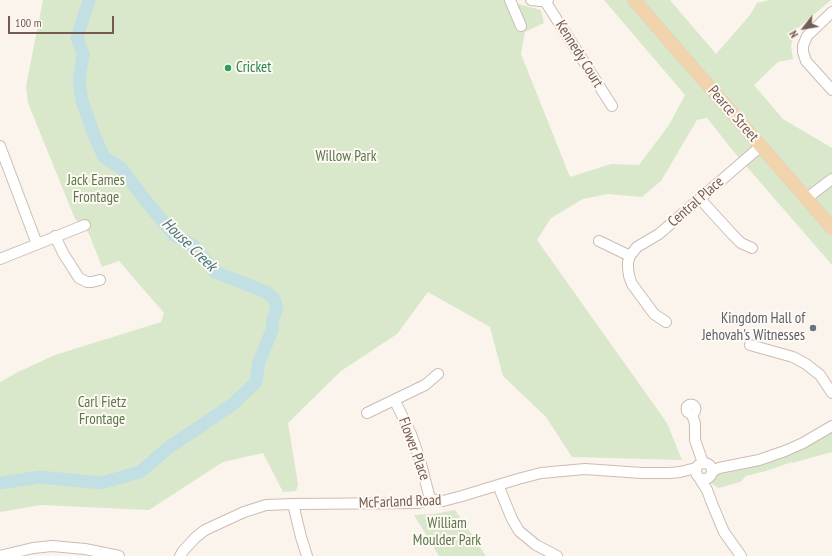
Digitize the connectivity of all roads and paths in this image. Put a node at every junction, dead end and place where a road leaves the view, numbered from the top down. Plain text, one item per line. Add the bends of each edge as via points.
1 (510, 0) edge
2 (531, 0) edge
3 (547, 0) edge
4 (634, 0) edge
5 (832, 12) edge
6 (521, 26) dead end
7 (832, 90) edge
8 (612, 106) dead end
9 (0, 146) edge
10 (761, 146) junction
11 (832, 179) edge
12 (832, 185) edge
13 (700, 199) junction
14 (809, 201) junction
15 (85, 225) dead end
16 (832, 228) edge
17 (56, 236) junction
18 (599, 241) dead end
19 (38, 244) junction
20 (752, 248) dead end
21 (630, 256) junction
22 (0, 259) edge
23 (100, 280) dead end
24 (666, 322) dead end
25 (750, 345) dead end
26 (438, 374) dead end
27 (832, 393) edge
28 (395, 401) junction
29 (367, 413) dead end
30 (692, 414) dead end
31 (832, 426) edge
32 (705, 471) junction
33 (498, 486) junction
34 (430, 499) junction
35 (293, 504) junction
36 (0, 556) edge
37 (119, 556) edge
38 (180, 556) edge
39 (307, 556) edge
40 (557, 556) edge
41 (741, 556) edge

1 - 6 street
2 - 3 street, Kennedy Court
3 - 8 street, Kennedy Court
4 - 10 main road, Pearce Street
5 - 7 street via 807,36 803,46 806,60
9 - 19 street
10 - 13 street, Central Place
10 - 14 main road, Pearce Street
11 - 14 street
12 - 14 street
13 - 20 street via 741,243
13 - 21 street, Central Place
14 - 16 main road, Pearce Street
15 - 17 street
17 - 19 street
17 - 23 street via 63,253 80,278 87,282
18 - 21 street
19 - 22 street
21 - 24 street via 628,268 632,284 654,314
25 - 27 street via 793,357 806,364 820,375
26 - 28 street, Flower Place via 425,385
28 - 29 street, Flower Place
28 - 34 street, Flower Place via 411,434
30 - 32 street via 695,440
31 - 32 street, McFarland Road via 785,451 759,460
32 - 33 street, McFarland Road via 642,473 585,469 542,473
32 - 41 street via 707,490 724,532
33 - 34 street, McFarland Road via 443,501
33 - 40 street via 520,531 536,545
34 - 35 street, McFarland Road via 418,503
35 - 38 street, McFarland Road via 266,505 244,512 196,537
35 - 39 street
36 - 37 street via 52,546

